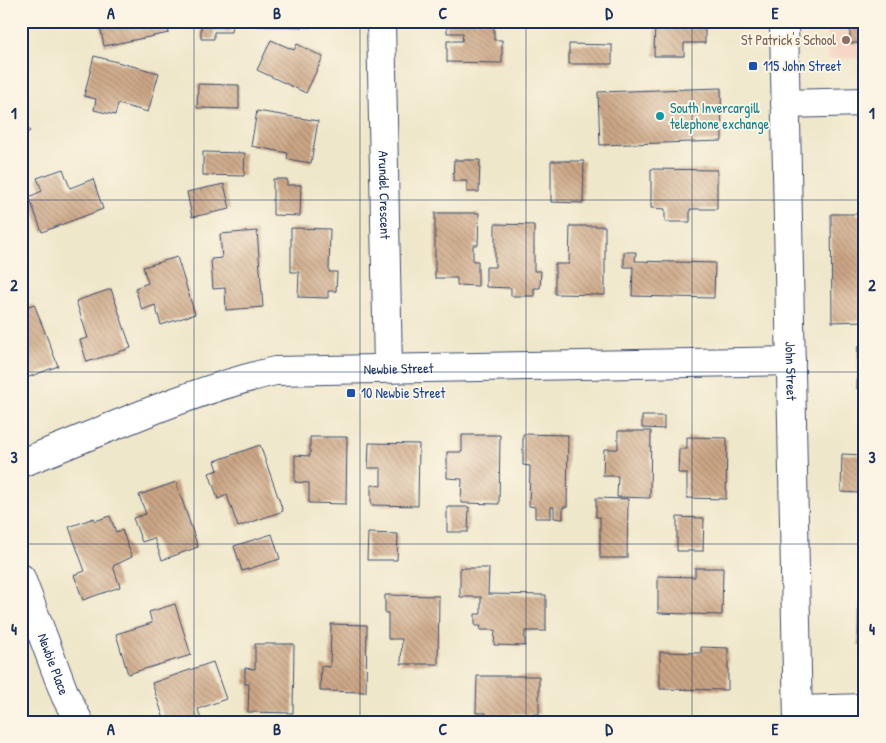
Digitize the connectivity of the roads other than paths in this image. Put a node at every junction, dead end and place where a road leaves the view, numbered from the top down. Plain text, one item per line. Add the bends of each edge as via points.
1 (381, 21) edge
2 (784, 21) edge
3 (865, 102) edge
4 (784, 104) junction
5 (791, 360) junction
6 (388, 368) junction
7 (21, 463) edge
8 (21, 578) edge
9 (865, 708) edge
10 (798, 716) edge
11 (78, 722) edge

1 - 6 street, Arundel Crescent
2 - 4 street, John Street
3 - 4 street
4 - 5 street, John Street
5 - 6 street, Newbie Street
5 - 10 street, John Street
6 - 7 street, Newbie Street via 275,372 247,378 189,397
8 - 11 street, Newbie Place
9 - 10 street

